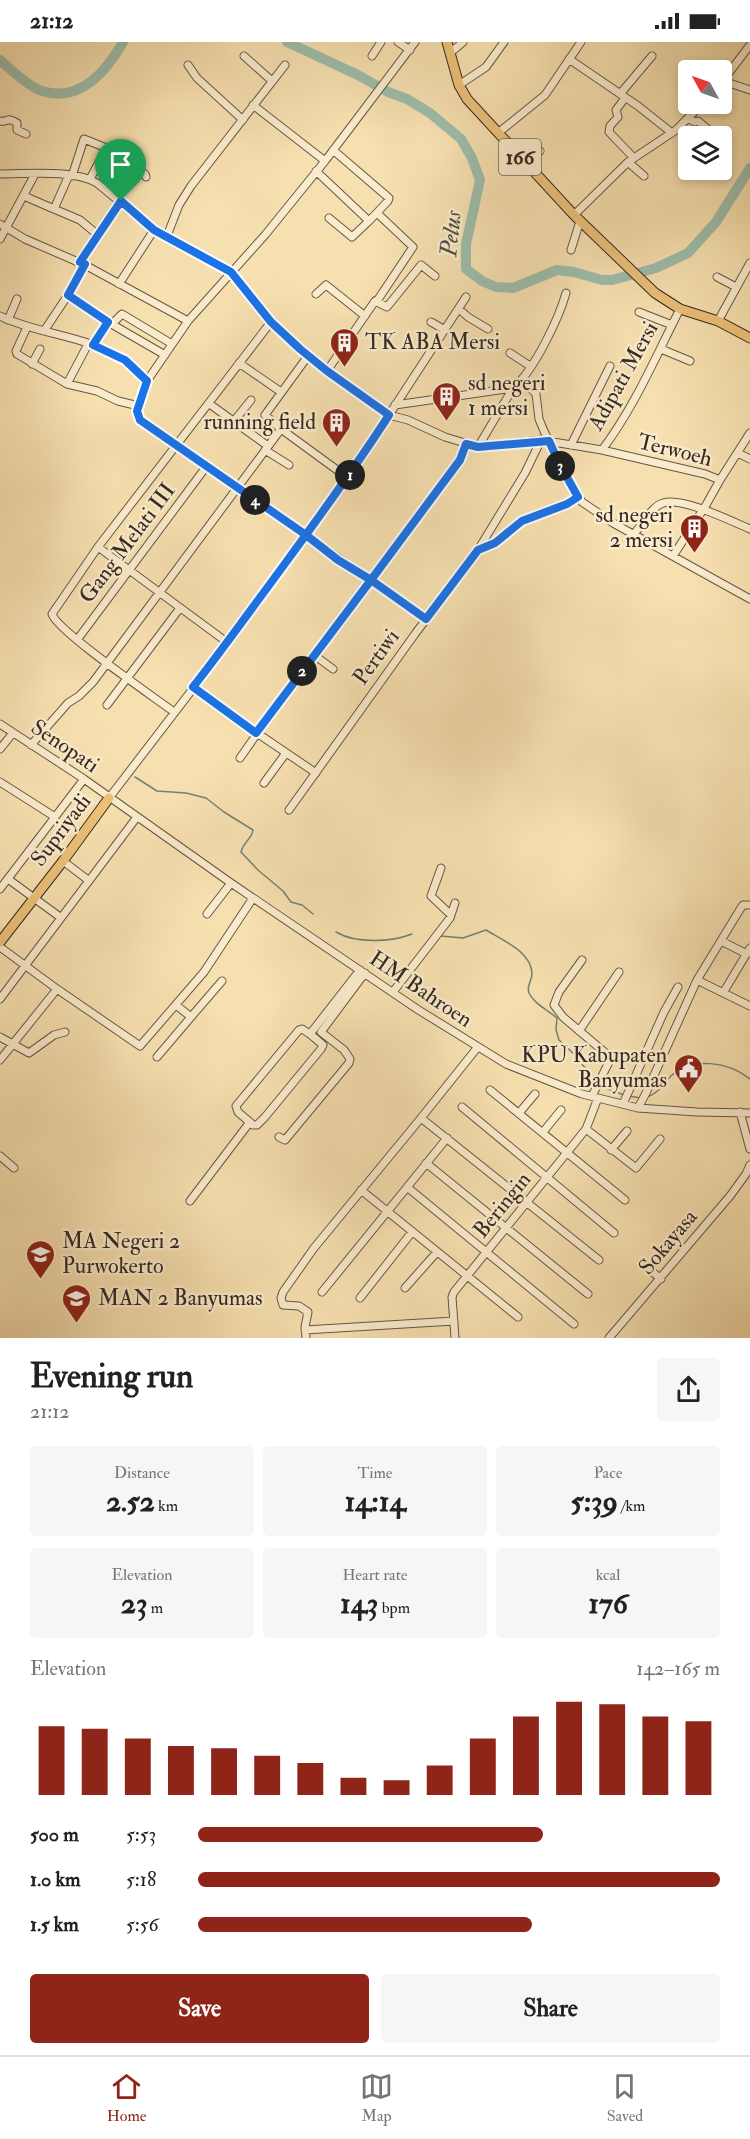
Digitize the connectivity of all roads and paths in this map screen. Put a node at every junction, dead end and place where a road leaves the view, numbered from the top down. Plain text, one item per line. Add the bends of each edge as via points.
1 (381, 42) edge
2 (399, 42) edge
3 (415, 42) edge
4 (447, 42) edge
5 (462, 42) edge
6 (504, 42) edge
7 (581, 42) edge
8 (750, 45) edge
9 (410, 50) junction
10 (450, 53) junction
11 (244, 56) dead end
12 (372, 56) dead end
13 (652, 56) dead end
14 (569, 59) junction
15 (188, 65) dead end
16 (285, 65) dead end
17 (732, 69) edge
18 (272, 81) junction
19 (732, 85) edge
20 (459, 86) junction
21 (750, 90) edge
22 (622, 96) junction
23 (254, 105) junction
24 (693, 114) edge
25 (688, 119) junction
26 (243, 120) junction
27 (0, 121) edge
28 (704, 126) edge
29 (498, 133) junction
30 (672, 133) junction
31 (26, 134) dead end
32 (333, 150) junction
33 (540, 151) dead end
34 (104, 153) dead end
35 (630, 159) junction
36 (325, 160) junction
37 (527, 165) junction
38 (316, 171) junction
39 (0, 174) edge
40 (644, 176) dead end
41 (69, 177) junction
42 (146, 177) dead end
43 (33, 178) junction
44 (90, 179) junction
45 (24, 196) junction
46 (119, 203) junction
47 (54, 209) junction
48 (377, 213) junction
49 (329, 218) dead end
50 (577, 218) junction
51 (369, 221) junction
52 (3, 227) edge
53 (153, 233) junction
54 (98, 235) junction
55 (166, 236) junction
56 (0, 239) edge
57 (571, 250) dead end
58 (82, 263) junction
59 (750, 263) edge
60 (228, 274) junction
61 (435, 276) dead end
62 (717, 277) dead end
63 (119, 284) junction
64 (736, 287) junction
65 (566, 292) dead end
66 (316, 294) dead end
67 (68, 295) junction
68 (466, 297) dead end
69 (18, 298) dead end
70 (377, 301) junction
71 (459, 309) junction
72 (680, 309) junction
73 (639, 312) dead end
74 (0, 316) edge
75 (365, 316) junction
76 (8, 320) junction
77 (188, 321) junction
78 (717, 321) junction
79 (431, 322) dead end
80 (110, 323) junction
81 (268, 325) junction
82 (672, 325) junction
83 (27, 327) junction
84 (488, 329) dead end
85 (444, 330) junction
86 (44, 331) junction
87 (750, 338) edge
88 (172, 344) junction
89 (91, 345) junction
90 (40, 349) dead end
91 (661, 349) junction
92 (510, 353) dead end
93 (165, 355) junction
94 (306, 359) junction
95 (690, 361) dead end
96 (239, 363) junction
97 (32, 364) junction
98 (530, 366) junction
99 (610, 366) dead end
100 (327, 371) junction
101 (522, 379) junction
102 (147, 381) junction
103 (68, 384) junction
104 (513, 388) junction
105 (281, 392) junction
106 (251, 400) dead end
107 (211, 405) dead end
108 (395, 405) junction
109 (139, 406) junction
110 (386, 419) junction
111 (234, 421) junction
112 (281, 429) junction
113 (750, 433) edge
114 (543, 443) junction
115 (175, 444) junction
116 (571, 445) junction
117 (478, 447) junction
118 (266, 448) junction
119 (465, 449) junction
120 (602, 450) junction
121 (738, 453) junction
122 (750, 459) edge
123 (289, 465) dead end
124 (206, 467) junction
125 (348, 478) junction
126 (720, 480) junction
127 (237, 488) junction
128 (578, 497) junction
129 (705, 507) junction
130 (750, 529) edge
131 (634, 534) junction
132 (306, 535) junction
133 (98, 547) junction
134 (478, 550) junction
135 (673, 556) junction
136 (129, 571) junction
137 (371, 580) junction
138 (159, 593) junction
139 (750, 599) edge
140 (180, 608) junction
141 (426, 619) junction
142 (77, 640) junction
143 (228, 643) junction
144 (314, 655) junction
145 (108, 663) junction
146 (333, 669) dead end
147 (127, 678) junction
148 (193, 687) junction
149 (106, 705) dead end
150 (174, 712) junction
151 (0, 724) edge
152 (13, 733) junction
153 (256, 733) junction
154 (32, 745) junction
155 (0, 749) edge
156 (286, 753) junction
157 (240, 758) dead end
158 (316, 772) junction
159 (84, 779) junction
160 (0, 782) edge
161 (264, 783) dead end
162 (109, 798) junction
163 (289, 810) dead end
164 (55, 817) junction
165 (137, 817) junction
166 (63, 861) junction
167 (441, 868) dead end
168 (8, 879) junction
169 (88, 880) junction
170 (231, 883) junction
171 (0, 890) edge
172 (35, 898) junction
173 (253, 898) junction
174 (455, 903) dead end
175 (750, 905) edge
176 (207, 914) dead end
177 (451, 915) junction
178 (60, 917) junction
179 (721, 941) junction
180 (0, 942) edge
181 (0, 947) edge
182 (748, 951) edge
183 (582, 960) dead end
184 (24, 965) junction
185 (362, 971) junction
186 (619, 972) dead end
187 (697, 980) junction
188 (222, 981) dead end
189 (678, 987) dead end
190 (57, 990) junction
191 (393, 992) junction
192 (723, 993) junction
193 (0, 999) edge
194 (749, 1003) edge
195 (176, 1005) junction
196 (191, 1017) junction
197 (579, 1031) junction
198 (65, 1032) dead end
199 (310, 1034) junction
200 (0, 1037) edge
201 (12, 1045) junction
202 (477, 1048) junction
203 (157, 1057) dead end
204 (0, 1060) edge
205 (490, 1090) dead end
206 (535, 1094) dead end
207 (595, 1095) junction
208 (624, 1101) junction
209 (639, 1105) junction
210 (462, 1107) dead end
211 (561, 1110) dead end
212 (740, 1112) junction
213 (519, 1113) junction
214 (750, 1113) edge
215 (421, 1118) junction
216 (250, 1122) junction
217 (586, 1129) junction
218 (627, 1131) dead end
219 (543, 1132) junction
220 (279, 1137) dead end
221 (447, 1138) junction
222 (660, 1138) dead end
223 (750, 1149) edge
224 (611, 1150) junction
225 (568, 1153) junction
226 (0, 1156) edge
227 (426, 1164) junction
228 (750, 1165) edge
229 (14, 1168) dead end
230 (548, 1178) junction
231 (407, 1187) junction
232 (361, 1190) junction
233 (625, 1200) dead end
234 (190, 1201) dead end
235 (527, 1202) junction
236 (387, 1212) junction
237 (506, 1228) junction
238 (412, 1232) junction
239 (614, 1233) dead end
240 (437, 1252) junction
241 (487, 1252) junction
242 (599, 1260) dead end
243 (650, 1270) dead end
244 (467, 1276) junction
245 (661, 1279) junction
246 (405, 1288) dead end
247 (322, 1292) dead end
248 (588, 1294) dead end
249 (360, 1298) dead end
250 (518, 1317) dead end
251 (454, 1321) junction
252 (574, 1324) dead end
253 (306, 1334) edge
254 (455, 1338) edge
255 (609, 1338) edge

1 - 12 street
2 - 9 street
3 - 9 street
4 - 10 main road, 166
5 - 10 street
6 - 20 street via 486,67
7 - 14 street
8 - 17 street
9 - 32 street
10 - 20 main road, 166
11 - 18 street
13 - 22 street
14 - 22 street
14 - 29 street via 540,100
15 - 26 street
16 - 18 street
18 - 23 street
19 - 21 street
20 - 29 main road, 166
22 - 30 street
22 - 35 street via 616,110 618,117 609,132
23 - 26 street
23 - 36 street
24 - 25 street
25 - 28 street
25 - 30 street
26 - 55 street via 191,186
27 - 31 street via 13,120 17,130
29 - 37 main road, 166
30 - 35 street
32 - 36 street
32 - 48 street via 389,198
33 - 37 street
34 - 44 street
35 - 40 street
35 - 50 street
36 - 38 street
37 - 50 main road, 166
38 - 51 street
38 - 60 street
39 - 43 street
41 - 42 street via 84,139 114,151
41 - 43 street
41 - 44 street
41 - 47 street
43 - 45 street
44 - 46 street
45 - 47 street
45 - 52 street
46 - 53 street
46 - 54 street
47 - 54 street via 80,220
48 - 51 street
48 - 70 street via 413,247
49 - 51 street via 351,237
50 - 57 street
50 - 72 main road, 166 via 654,293
52 - 56 street
52 - 58 street
53 - 55 street
53 - 63 street
54 - 58 street
55 - 60 street
58 - 63 street
58 - 67 street
59 - 64 street
60 - 77 street
60 - 81 street, Adipati Mersi
61 - 70 street via 421,265 387,307
62 - 64 street
63 - 77 street
64 - 78 street
65 - 98 street via 553,329
66 - 75 street via 326,285
67 - 80 street
67 - 86 street
68 - 71 street
69 - 76 street
70 - 75 street
71 - 84 street
71 - 85 street
72 - 78 main road, 166
72 - 82 street, Adipati Mersi
73 - 82 street
74 - 76 street
75 - 100 street
76 - 83 street
77 - 88 street
78 - 87 main road, 166
79 - 85 street
80 - 88 street via 122,314
80 - 89 street
80 - 93 street
81 - 94 street, Adipati Mersi
81 - 96 street
82 - 91 street, Adipati Mersi
83 - 86 street
83 - 97 street via 16,353
85 - 108 street
86 - 89 street
88 - 93 street
89 - 102 street via 125,360
89 - 103 street
90 - 97 street
91 - 95 street
91 - 120 street, Adipati Mersi via 627,414
92 - 98 street
93 - 102 street
94 - 100 street, Adipati Mersi
94 - 105 street
96 - 105 street
96 - 115 street
97 - 103 street
98 - 101 street
99 - 116 street
100 - 110 street, Adipati Mersi
101 - 104 street
101 - 114 street via 536,394
102 - 109 street
103 - 109 street
104 - 108 street
104 - 117 street
105 - 112 street via 265,415
106 - 111 street
107 - 111 street
108 - 110 street
109 - 115 street via 140,420
110 - 119 street, Adipati Mersi via 408,420
110 - 125 street
111 - 118 street
112 - 118 street
112 - 125 street
113 - 121 street, Terwoeh
114 - 116 street, Adipati Mersi
114 - 117 street, Adipati Mersi
114 - 128 street via 554,453
114 - 134 street, Pertiwi
115 - 124 street
115 - 133 street
116 - 120 street, Adipati Mersi
117 - 119 street, Adipati Mersi
118 - 123 street
118 - 127 street
119 - 137 street
120 - 126 street, Terwoeh
121 - 122 street
121 - 126 street, Terwoeh
124 - 127 street
124 - 136 street, Gang Melati III
125 - 132 street
126 - 129 street
127 - 132 street
127 - 138 street
128 - 131 street
128 - 134 street via 522,521 495,543
129 - 130 street
129 - 131 street via 664,502
129 - 135 street
131 - 135 street
132 - 137 street
132 - 143 street
133 - 136 street
133 - 142 street via 52,614
134 - 141 street, Pertiwi
135 - 139 street
136 - 138 street
136 - 142 street, Gang Melati III
137 - 141 street
137 - 144 street
138 - 140 street
138 - 145 street
140 - 143 street
140 - 147 street
141 - 158 street, Pertiwi
142 - 145 street
143 - 148 street
144 - 146 street
144 - 153 street
145 - 147 street
145 - 154 street
147 - 149 street
147 - 150 street
148 - 150 street
148 - 153 street
150 - 162 street
151 - 152 street, Senopati
152 - 154 street, Senopati
152 - 155 street
153 - 156 street
153 - 157 street
154 - 159 street, Senopati
156 - 158 street
156 - 161 street
158 - 163 street, Pertiwi
159 - 162 street, Senopati
159 - 164 street
160 - 164 street
162 - 165 street, HM Bahroen
162 - 166 main road, Supriyadi
164 - 168 street
165 - 169 street
165 - 170 street, HM Bahroen
166 - 169 street
166 - 172 main road, Supriyadi
167 - 177 street via 431,896
168 - 171 street
168 - 172 street
169 - 178 street
170 - 173 street, HM Bahroen
170 - 176 street
172 - 178 street
172 - 180 main road, Supriyadi
173 - 185 street, HM Bahroen
173 - 195 street via 204,972
174 - 177 street
175 - 179 street via 743,905
177 - 191 street
178 - 184 street
179 - 182 street
179 - 187 street
181 - 184 street
182 - 192 street
183 - 197 street via 554,1005
184 - 190 street
184 - 193 street
185 - 191 street, HM Bahroen
185 - 199 street
185 - 220 street via 321,1032 344,1050 349,1063 285,1140
186 - 197 street
187 - 192 street
187 - 209 street
188 - 196 street
189 - 208 street
190 - 195 street via 140,1046
190 - 201 street
191 - 202 street, HM Bahroen
192 - 194 street
195 - 196 street
196 - 203 street
197 - 207 street, Beringin via 610,1059
198 - 201 street via 47,1039 31,1052
199 - 216 street via 322,1045 321,1049 259,1124
199 - 216 street via 299,1030 236,1106
200 - 201 street
201 - 204 street
202 - 207 street, HM Bahroen via 575,1092
202 - 215 street
205 - 213 street
206 - 213 street
207 - 208 street, HM Bahroen
207 - 217 street, Beringin
208 - 209 street, HM Bahroen
209 - 212 street, HM Bahroen
210 - 230 street
211 - 219 street
212 - 214 street, HM Bahroen
212 - 223 street
213 - 219 street
215 - 221 street
215 - 232 street
216 - 234 street
217 - 224 street
217 - 225 street, Beringin
218 - 224 street
219 - 225 street
221 - 227 street
221 - 235 street
222 - 224 street via 637,1168
225 - 230 street, Beringin
225 - 233 street
226 - 229 street
227 - 231 street
227 - 237 street
228 - 245 street, Sokayasa via 730,1196
230 - 235 street, Beringin
230 - 239 street
231 - 236 street
231 - 241 street
232 - 236 street
232 - 253 street via 283,1292 283,1305 299,1306 309,1312
235 - 237 street, Beringin
235 - 242 street
236 - 238 street
236 - 247 street
237 - 241 street, Beringin
237 - 248 street
238 - 240 street
238 - 249 street
240 - 244 street
240 - 246 street
241 - 244 street, Beringin
241 - 252 street
243 - 245 street
244 - 250 street
244 - 251 street, Beringin via 453,1294
245 - 255 street, Sokayasa
251 - 253 street
251 - 254 street, Beringin

